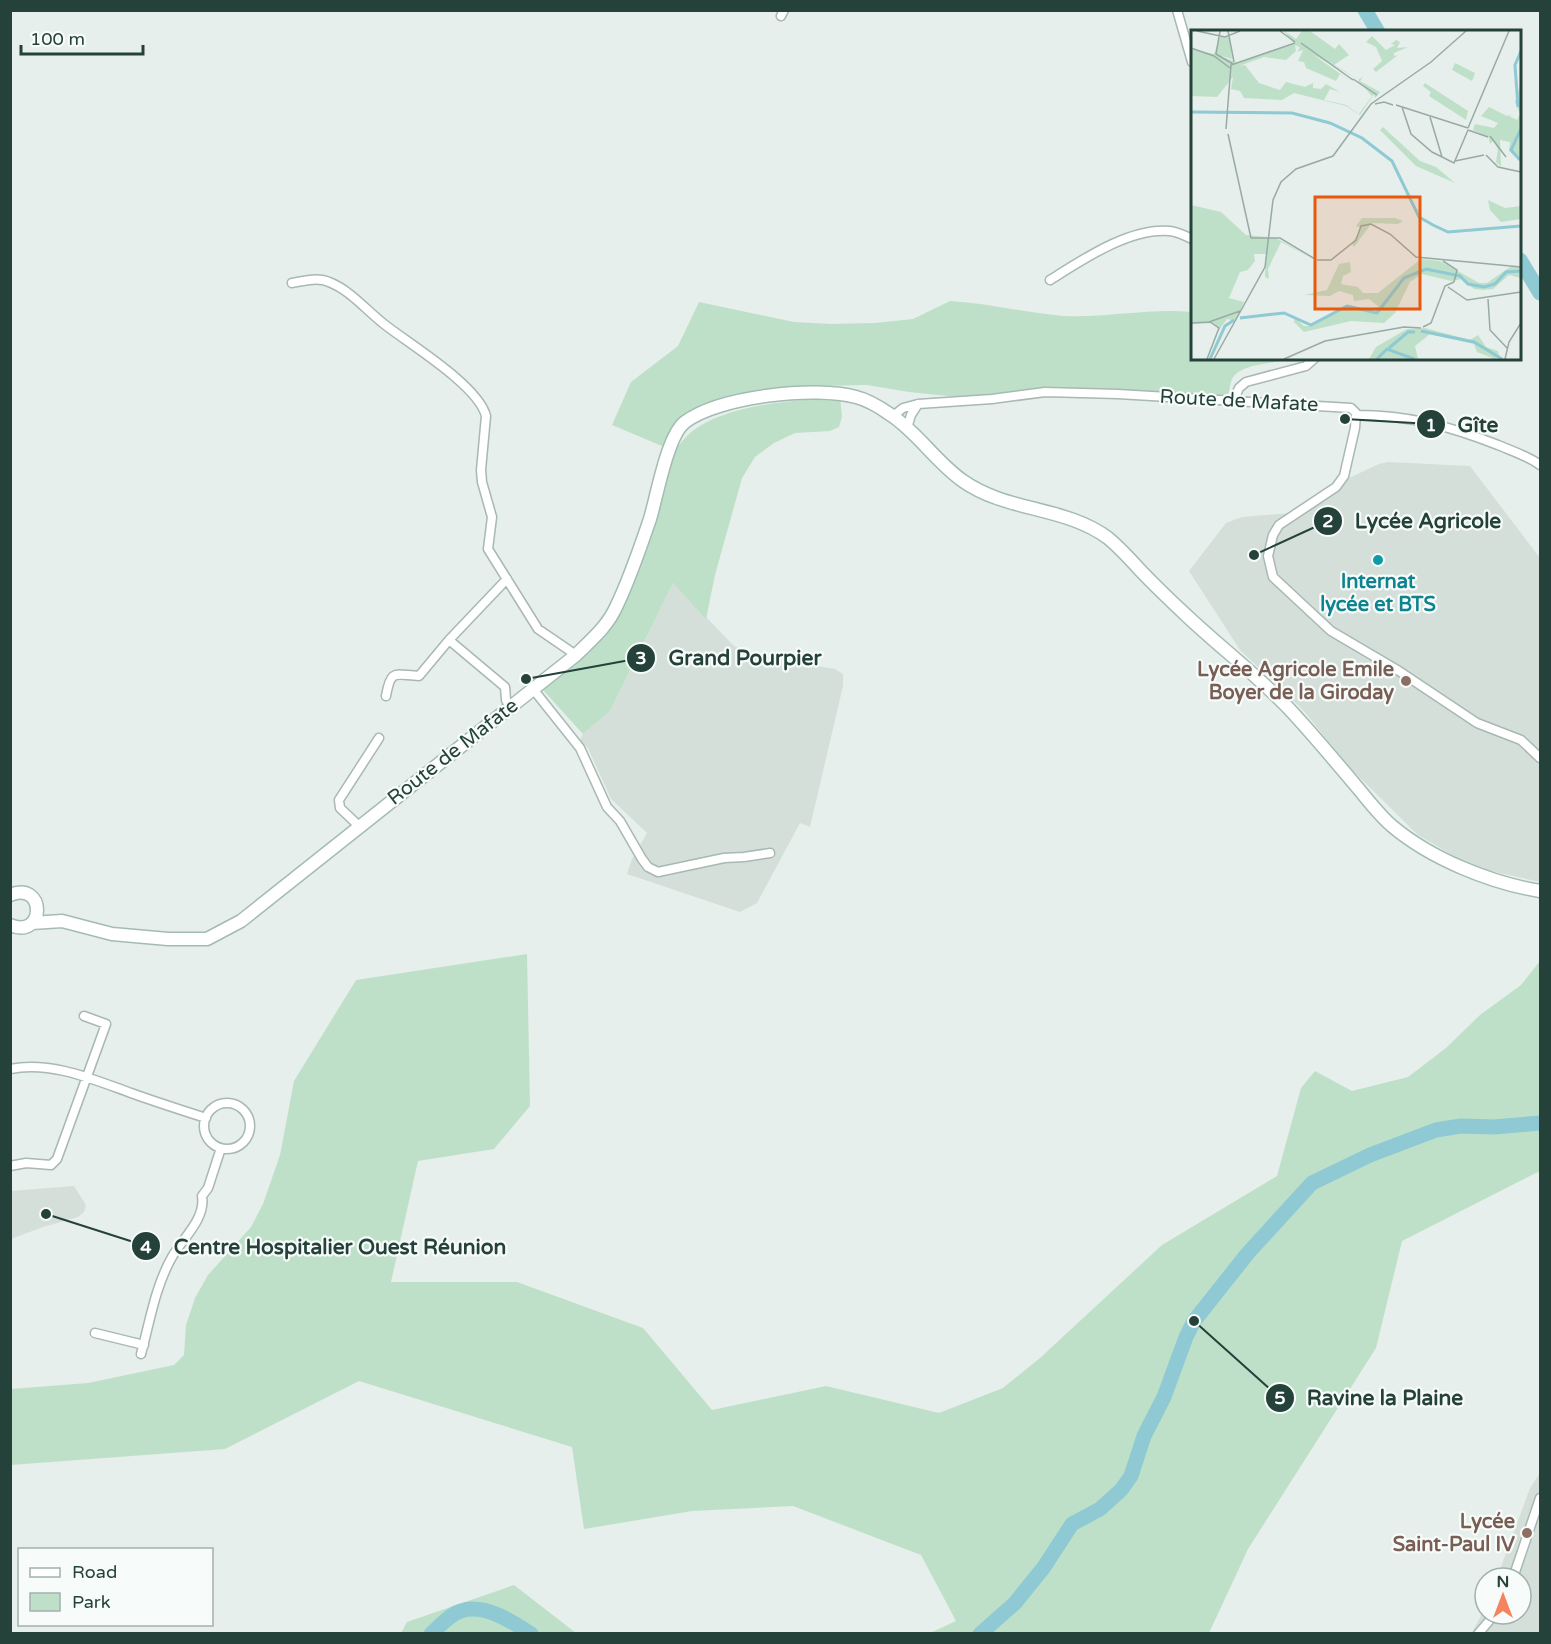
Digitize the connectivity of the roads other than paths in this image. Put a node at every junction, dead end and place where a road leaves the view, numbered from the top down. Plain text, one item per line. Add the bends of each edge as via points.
1 (1177, 10) edge
2 (1191, 59) edge
3 (1191, 239) edge
4 (1050, 280) dead end
5 (292, 283) dead end
6 (1313, 360) edge
7 (1233, 402) junction
8 (918, 404) junction
9 (1356, 415) junction
10 (893, 416) junction
11 (907, 428) junction
12 (1540, 465) edge
13 (507, 579) junction
14 (449, 640) junction
15 (576, 655) junction
16 (533, 689) junction
17 (386, 696) dead end
18 (510, 707) junction
19 (379, 738) dead end
20 (1540, 758) edge
21 (359, 826) junction
22 (770, 853) dead end
23 (1540, 891) edge
24 (11, 895) edge
25 (36, 904) junction
26 (62, 921) junction
27 (32, 923) junction
28 (12, 928) edge
29 (84, 1016) dead end
30 (10, 1069) edge
31 (87, 1077) junction
32 (206, 1118) junction
33 (221, 1148) junction
34 (10, 1166) edge
35 (95, 1333) dead end
36 (144, 1345) junction
37 (141, 1354) dead end
38 (1540, 1498) edge
39 (1517, 1566) edge

1 - 2 street
3 - 4 street via 1170,231 1137,235
5 - 13 street via 328,281 436,360 477,398 486,416 481,470 492,517 488,547
6 - 7 street via 1306,366 1246,382
7 - 8 street, Route de Mafate via 1046,392
7 - 9 street, Route de Mafate via 1347,407
8 - 10 street, Route de Mafate
8 - 11 street
9 - 12 street, Route de Mafate via 1403,417 1436,424 1490,442
9 - 20 street via 1344,476 1336,487 1279,525 1273,535 1268,556 1273,577 1331,631 1477,723 1521,740
10 - 11 main road, Route de Mafate
10 - 15 main road, Route de Mafate via 867,400 833,393 737,400 686,421 671,446 651,516 617,607 604,628
11 - 23 main road, Route de Mafate via 974,488 991,497 1074,519 1121,548 1185,615 1281,700 1392,826 1480,876
13 - 14 street
13 - 15 street via 538,630
14 - 17 street via 419,676 393,675
14 - 18 street via 505,687
15 - 16 main road, Route de Mafate
16 - 18 main road, Route de Mafate
16 - 22 street via 580,748 607,807 648,867 658,872
18 - 21 main road, Route de Mafate
19 - 21 street via 339,800 340,808
21 - 26 main road, Route de Mafate via 241,921 207,939 112,934
24 - 25 main road, Route de Mafate via 26,893
25 - 26 main road, Route de Mafate
25 - 27 main road via 37,914
26 - 27 main road, Route de Mafate
27 - 28 main road, Route de Mafate
29 - 31 street via 106,1024
30 - 31 street via 55,1068
31 - 32 street
31 - 34 street via 57,1159 51,1165
32 - 33 street via 208,1140
32 - 33 street via 214,1107 228,1103 241,1108 249,1119 250,1132 242,1144
33 - 36 street via 191,1232 161,1279
35 - 36 street
36 - 37 street
38 - 39 street

